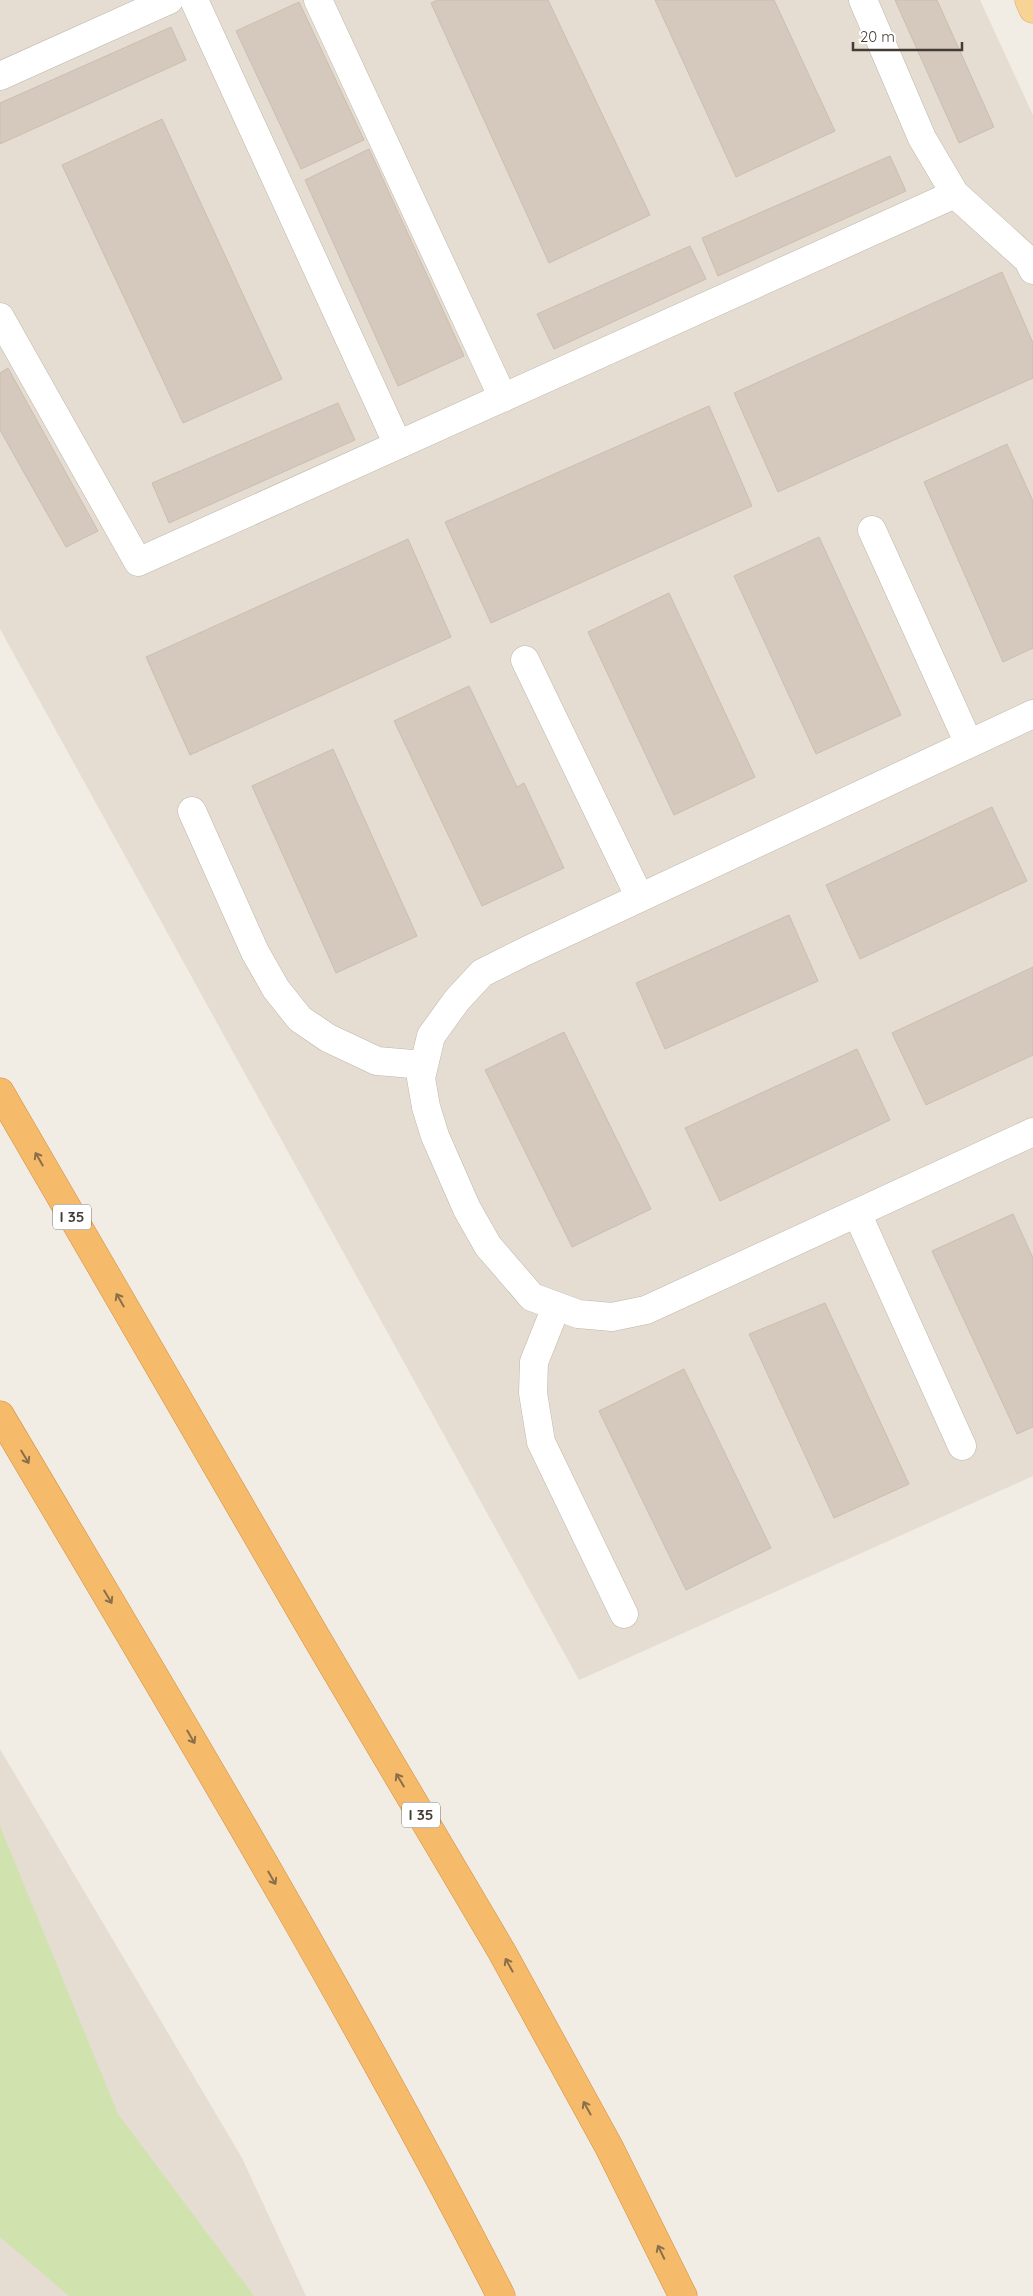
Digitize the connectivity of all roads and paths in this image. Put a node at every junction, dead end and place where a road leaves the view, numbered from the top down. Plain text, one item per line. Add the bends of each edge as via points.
1 (169, 0) edge
2 (194, 0) edge
3 (318, 0) edge
4 (863, 0) edge
5 (1029, 0) edge
6 (1033, 9) edge
7 (0, 76) edge
8 (955, 194) junction
9 (1033, 270) edge
10 (0, 317) edge
11 (503, 398) junction
12 (398, 445) junction
13 (872, 530) dead end
14 (525, 660) dead end
15 (1033, 714) edge
16 (968, 744) junction
17 (192, 811) dead end
18 (640, 898) junction
19 (424, 1065) junction
20 (0, 1092) edge
21 (1033, 1132) edge
22 (857, 1213) junction
23 (556, 1307) junction
24 (0, 1415) edge
25 (962, 1446) dead end
26 (624, 1614) dead end
27 (501, 2296) edge
28 (683, 2296) edge

1 - 7 lane
2 - 12 lane
3 - 11 lane
4 - 8 lane via 922,138
5 - 6 main road
8 - 9 lane via 1028,260
8 - 11 lane
10 - 12 lane via 138,562
11 - 12 lane
13 - 16 lane
14 - 18 lane
15 - 16 lane
16 - 18 lane
17 - 19 lane via 255,952 276,989 300,1019 328,1038 377,1061
18 - 19 lane via 482,973 431,1036
19 - 23 lane via 421,1078 426,1107 467,1209 488,1246 532,1297
28 -> 20 highway, I 35 via 609,2147 502,1952
21 - 22 lane
22 - 23 lane via 646,1310 612,1317 578,1314
22 - 25 lane
23 - 26 lane via 534,1362 533,1393 541,1442
24 -> 27 highway via 190,1735 367,2043

